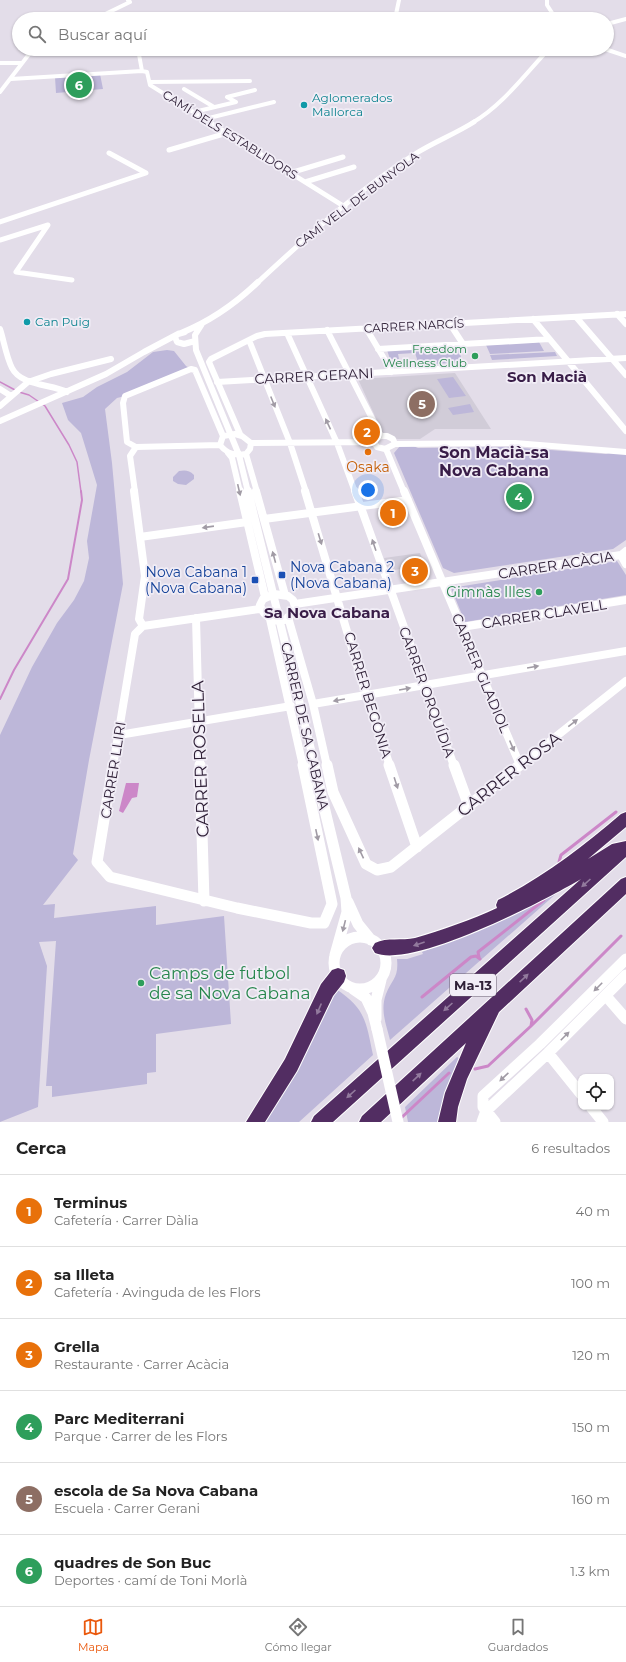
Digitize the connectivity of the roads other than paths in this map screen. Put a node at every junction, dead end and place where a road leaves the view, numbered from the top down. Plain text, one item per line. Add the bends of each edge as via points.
1 (128, 0) edge
2 (398, 0) edge
3 (547, 0) edge
4 (109, 12) edge
5 (396, 12) edge
6 (552, 12) edge
7 (626, 19) edge
8 (614, 22) edge
9 (614, 52) edge
10 (26, 56) edge
11 (139, 56) edge
12 (543, 56) edge
13 (626, 56) edge
14 (0, 63) edge
15 (21, 63) junction
16 (142, 71) junction
17 (11, 79) junction
18 (150, 82) junction
19 (250, 82) dead end
20 (184, 89) dead end
21 (255, 90) dead end
22 (0, 92) edge
23 (274, 102) dead end
24 (214, 107) junction
25 (194, 112) junction
26 (205, 119) junction
27 (227, 133) junction
28 (168, 150) dead end
29 (109, 153) dead end
30 (342, 157) dead end
31 (354, 167) dead end
32 (290, 173) junction
33 (305, 182) junction
34 (345, 207) junction
35 (0, 222) edge
36 (0, 240) edge
37 (72, 280) dead end
38 (617, 314) junction
39 (626, 314) edge
40 (576, 317) junction
41 (533, 319) junction
42 (202, 324) junction
43 (450, 324) junction
44 (626, 324) edge
45 (366, 328) junction
46 (0, 329) edge
47 (327, 330) junction
48 (287, 333) junction
49 (179, 334) junction
50 (195, 338) junction
51 (249, 340) junction
52 (549, 340) junction
53 (177, 342) junction
54 (163, 343) junction
55 (184, 344) junction
56 (464, 344) junction
57 (378, 349) junction
58 (196, 350) junction
59 (626, 358) edge
60 (612, 359) junction
61 (112, 360) dead end
62 (567, 361) junction
63 (392, 372) junction
64 (106, 374) junction
65 (350, 374) junction
66 (626, 375) edge
67 (306, 377) junction
68 (264, 379) junction
69 (32, 381) junction
70 (217, 382) junction
71 (55, 387) junction
72 (0, 389) edge
73 (67, 392) junction
74 (11, 396) junction
75 (56, 396) junction
76 (0, 406) edge
77 (0, 421) edge
78 (626, 431) edge
79 (240, 434) junction
80 (227, 435) junction
81 (382, 436) junction
82 (373, 442) junction
83 (251, 443) junction
84 (336, 443) junction
85 (290, 444) junction
86 (394, 444) junction
87 (220, 445) junction
88 (136, 447) junction
89 (386, 449) junction
90 (626, 452) edge
91 (228, 453) junction
92 (243, 454) junction
93 (408, 500) junction
94 (360, 506) junction
95 (312, 513) junction
96 (264, 519) junction
97 (247, 522) junction
98 (140, 537) junction
99 (623, 553) edge
100 (626, 564) edge
101 (442, 582) junction
102 (389, 590) junction
103 (274, 594) junction
104 (285, 595) junction
105 (265, 597) junction
106 (338, 597) junction
107 (626, 600) edge
108 (295, 604) junction
109 (259, 609) junction
110 (196, 618) junction
111 (280, 618) junction
112 (143, 626) junction
113 (462, 627) junction
114 (626, 651) edge
115 (482, 676) junction
116 (626, 681) edge
117 (425, 685) junction
118 (366, 695) junction
119 (313, 704) junction
120 (291, 706) junction
121 (199, 722) junction
122 (119, 735) junction
123 (520, 765) junction
124 (469, 806) junction
125 (626, 818) edge
126 (626, 843) edge
127 (417, 847) junction
128 (626, 848) edge
129 (626, 884) edge
130 (346, 898) junction
131 (204, 901) junction
132 (455, 931) junction
133 (376, 944) junction
134 (336, 954) junction
135 (626, 959) edge
136 (626, 975) edge
137 (381, 980) junction
138 (343, 981) junction
139 (606, 996) junction
140 (495, 1005) junction
141 (626, 1019) edge
142 (377, 1029) junction
143 (548, 1053) junction
144 (578, 1090) edge
145 (593, 1110) edge
146 (484, 1116) edge
147 (255, 1122) edge
148 (320, 1122) edge
149 (368, 1122) edge
150 (398, 1122) edge
151 (447, 1122) edge
152 (495, 1122) edge
153 (603, 1122) edge

1 - 4 street via 130,2
2 - 5 street
3 - 6 street
7 - 8 street
9 - 13 street
10 - 15 street
11 - 16 street, CAMÍ DELS ESTABLIDORS
12 - 34 street, CAMÍ VELL DE BUNYOLA via 516,86 477,120 415,154
14 - 15 street
15 - 17 street
16 - 17 street
16 - 18 street, CAMÍ DELS ESTABLIDORS via 147,72
17 - 22 street
18 - 19 street
18 - 25 street, CAMÍ DELS ESTABLIDORS via 150,85
20 - 24 street
21 - 24 street via 227,97 236,102
23 - 26 street
24 - 25 street
25 - 26 street, CAMÍ DELS ESTABLIDORS
26 - 27 street, CAMÍ DELS ESTABLIDORS
27 - 28 street
27 - 32 street, CAMÍ DELS ESTABLIDORS
29 - 35 street via 146,173
30 - 32 street
31 - 33 street
32 - 33 street, CAMÍ DELS ESTABLIDORS
33 - 34 street, CAMÍ DELS ESTABLIDORS
34 - 42 street, CAMÍ VELL DE BUNYOLA via 305,238 245,294
36 - 37 street via 48,225 16,272
38 - 39 street, CARRER NARCÍS
38 - 40 street, CARRER NARCÍS
38 - 44 street
40 - 41 street, CARRER NARCÍS
40 - 60 street
41 - 43 street, CARRER NARCÍS
41 - 52 street
42 - 49 street, CAMÍ VELL DE BUNYOLA
42 - 50 street, CAMÍ VELL DE BUNYOLA
43 - 45 street, CARRER NARCÍS
43 - 56 street
45 - 47 street, CARRER NARCÍS
45 - 57 street
46 - 69 street via 13,369 24,380
47 - 48 street, CARRER NARCÍS
47 - 65 street
48 - 51 street, CARRER NARCÍS via 265,334
48 - 67 street, CARRER ORQUÍDIA
49 - 50 street via 188,332
49 - 53 street via 175,337
49 - 54 street, CAMÍ VELL DE BUNYOLA
50 - 55 street
50 - 58 street, CARRER DE SA CABANA
51 - 68 street, CARRER BEGÒNIA
51 - 70 street, CARRER NARCÍS via 211,359 209,362
52 - 56 street
52 - 62 street
53 - 54 street
53 - 55 street
54 - 64 street, CAMÍ VELL DE BUNYOLA
55 - 58 street
56 - 57 street
57 - 63 street
58 - 80 street, CARRER DE SA CABANA
59 - 60 street, CARRER GERANI
60 - 62 street, CARRER GERANI
60 - 66 street
61 - 69 street
62 - 63 street, CARRER GERANI
62 - 78 street
63 - 65 street, CARRER GERANI
64 - 71 street via 71,385
64 - 73 street, CAMÍ VELL DE BUNYOLA
65 - 67 street, CARRER GERANI
65 - 81 street
67 - 68 street, CARRER GERANI
84 -> 67 street, CARRER ORQUÍDIA
68 - 70 street, CARRER GERANI
68 -> 85 street, CARRER BEGÒNIA
69 - 71 street
69 - 74 street
70 - 79 street
71 - 73 street
71 - 75 street
72 - 74 street
73 - 75 street, CAMÍ VELL DE BUNYOLA
74 - 76 street
75 - 77 street, CAMÍ VELL DE BUNYOLA
79 - 80 street
79 - 83 street
80 - 87 street
80 - 88 street via 195,370 191,369 125,396 123,403 128,442
80 - 92 street, CARRER DE SA CABANA
81 - 82 street via 375,438
81 - 86 street via 390,437
82 - 84 street
82 - 89 street via 378,448
83 - 85 street
83 - 92 street via 250,449
84 - 85 street
84 - 94 street, CARRER ORQUÍDIA
85 - 95 street, CARRER BEGÒNIA
86 - 89 street
86 - 90 street via 515,443
87 - 88 street
87 - 91 street
88 - 98 street via 130,456
89 - 93 street, CARRER GLADIOL
91 - 92 street
91 -> 97 street via 232,458
92 - 96 street
92 - 103 street, CARRER DE SA CABANA
93 - 94 street
93 - 101 street, CARRER GLADIOL
94 - 95 street
102 -> 94 street, CARRER ORQUÍDIA
95 - 96 street
95 -> 106 street, CARRER BEGÒNIA
104 -> 96 street
97 -> 98 street
97 - 105 street
98 - 112 street via 145,576 139,619
99 - 100 street
99 - 101 street, CARRER ACÀCIA
101 - 102 street, CARRER ACÀCIA
101 - 113 street, CARRER GLADIOL
102 - 106 street, CARRER ACÀCIA
102 - 117 street, CARRER ORQUÍDIA
103 - 104 street
103 - 105 street
103 - 111 street, CARRER DE SA CABANA
104 - 108 street
105 - 109 street
106 - 108 street, CARRER ACÀCIA
106 - 118 street, CARRER BEGÒNIA
107 - 113 street, CARRER CLAVELL
108 - 111 street via 294,611
109 - 110 street
109 - 111 street via 263,615
110 - 112 street
110 - 121 street, CARRER ROSELLA
111 - 119 street
111 - 120 street
111 - 130 street, CARRER DE SA CABANA
112 - 122 street, CARRER LLIRI via 136,634
113 - 115 street, CARRER GLADIOL
115 -> 114 street
115 - 117 street
115 -> 123 street, CARRER GLADIOL
123 -> 116 street, CARRER ROSA
118 -> 117 street
117 - 124 street, CARRER ORQUÍDIA
118 -> 119 street
118 -> 127 street, CARRER BEGÒNIA
127 -> 119 street, CARRER ROSA via 391,867 377,870 366,864 333,792
120 - 121 street
120 -> 131 street, CARRER LLIRI via 332,904 324,923 311,923
121 - 122 street
121 - 131 street, CARRER ROSELLA
122 - 131 street, CARRER LLIRI via 97,862 110,877
123 - 124 street, CARRER ROSA
124 - 127 street, CARRER ROSA
125 - 132 highway via 578,859 548,880
126 - 132 highway via 520,905 488,920
128 -> 148 highway, Ma-13
140 -> 129 highway, Ma-13
130 - 133 street, CARRER DE SA CABANA via 358,924
130 -> 134 street, CARRER DE SA CABANA via 347,912
132 -> 133 highway via 413,946
133 - 134 street via 365,938 350,939
133 - 137 street via 386,958
134 - 138 street via 334,962
135 -> 146 street via 483,1096 481,1102
136 - 139 street
137 - 138 street via 362,989
137 - 142 street via 376,1000
138 - 142 street via 366,998
138 -> 147 highway via 327,990 291,1065
139 - 141 street
143 -> 139 street
149 -> 140 highway, Ma-13
140 - 151 highway via 458,1076
142 - 150 street, bridge
143 - 144 street
143 - 146 street
145 - 153 street
146 - 152 street

